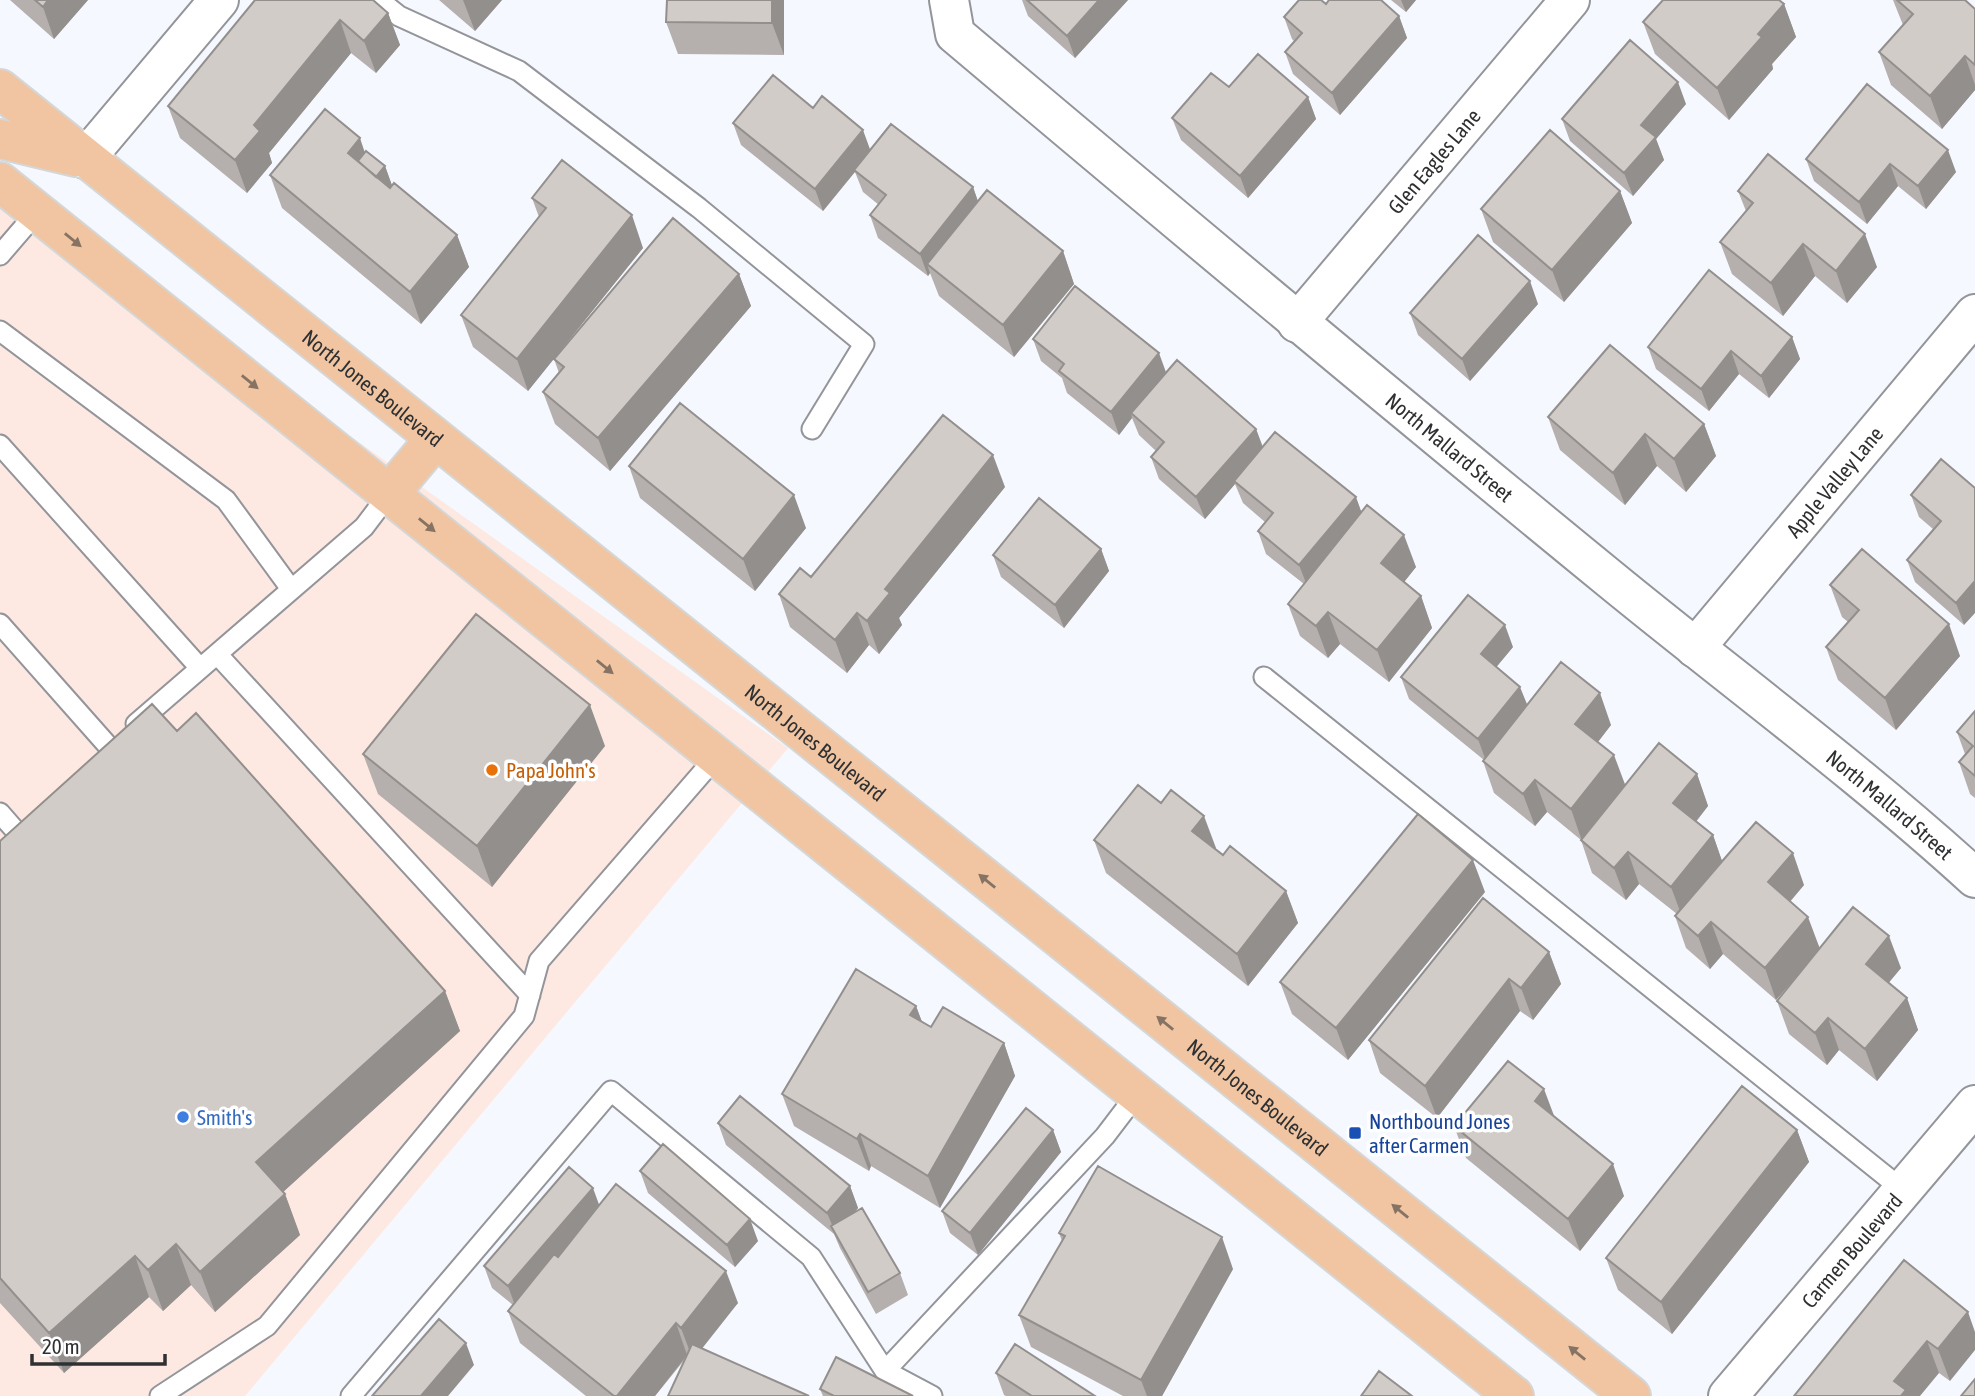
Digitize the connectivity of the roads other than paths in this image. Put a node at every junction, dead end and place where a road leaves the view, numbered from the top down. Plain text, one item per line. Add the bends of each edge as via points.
1 (219, 0) edge
2 (379, 0) edge
3 (949, 0) edge
4 (1570, 0) edge
5 (0, 89) edge
6 (0, 139) edge
7 (85, 159) junction
8 (0, 182) edge
9 (37, 212) junction
10 (0, 255) edge
11 (1975, 314) edge
12 (1297, 323) junction
13 (0, 331) edge
14 (812, 429) dead end
15 (435, 439) junction
16 (0, 445) edge
17 (389, 494) junction
18 (291, 589) junction
19 (0, 624) edge
20 (1695, 648) junction
21 (217, 654) junction
22 (200, 668) junction
23 (1264, 677) dead end
24 (716, 757) junction
25 (0, 813) edge
26 (13, 830) edge
27 (1975, 878) edge
28 (530, 995) junction
29 (1137, 1094) junction
30 (1975, 1105) edge
31 (1903, 1190) junction
32 (885, 1371) junction
33 (160, 1396) edge
34 (351, 1396) edge
35 (932, 1396) edge
36 (1514, 1396) edge
37 (1630, 1396) edge
38 (1728, 1396) edge

1 - 7 street
2 - 14 lane via 399,16 519,71 699,208 864,344
3 - 12 street, North Mallard Street via 955,34
4 - 12 street, Glen Eagles Lane
5 - 7 main road, North Jones Boulevard
6 - 7 main road
7 - 15 main road, North Jones Boulevard
8 - 9 main road
9 - 10 lane
9 -> 17 main road
11 - 20 street, Apple Valley Lane
12 - 20 street, North Mallard Street
13 - 18 lane via 226,500
15 - 17 main road
37 -> 15 main road, North Jones Boulevard
16 - 22 lane
17 - 18 lane via 364,527
17 -> 24 main road
18 - 21 lane
19 - 22 lane via 103,752
20 - 27 street, North Mallard Street via 1900,810
21 - 22 lane
21 - 28 lane
23 - 31 lane
24 - 28 lane via 539,961
24 - 29 main road
25 - 26 lane
28 - 33 lane via 524,1016 267,1326
29 - 32 lane via 1105,1136
29 - 36 main road
30 - 31 street, Carmen Boulevard
31 - 38 street, Carmen Boulevard
32 - 34 lane via 811,1257 611,1091
32 - 35 lane

